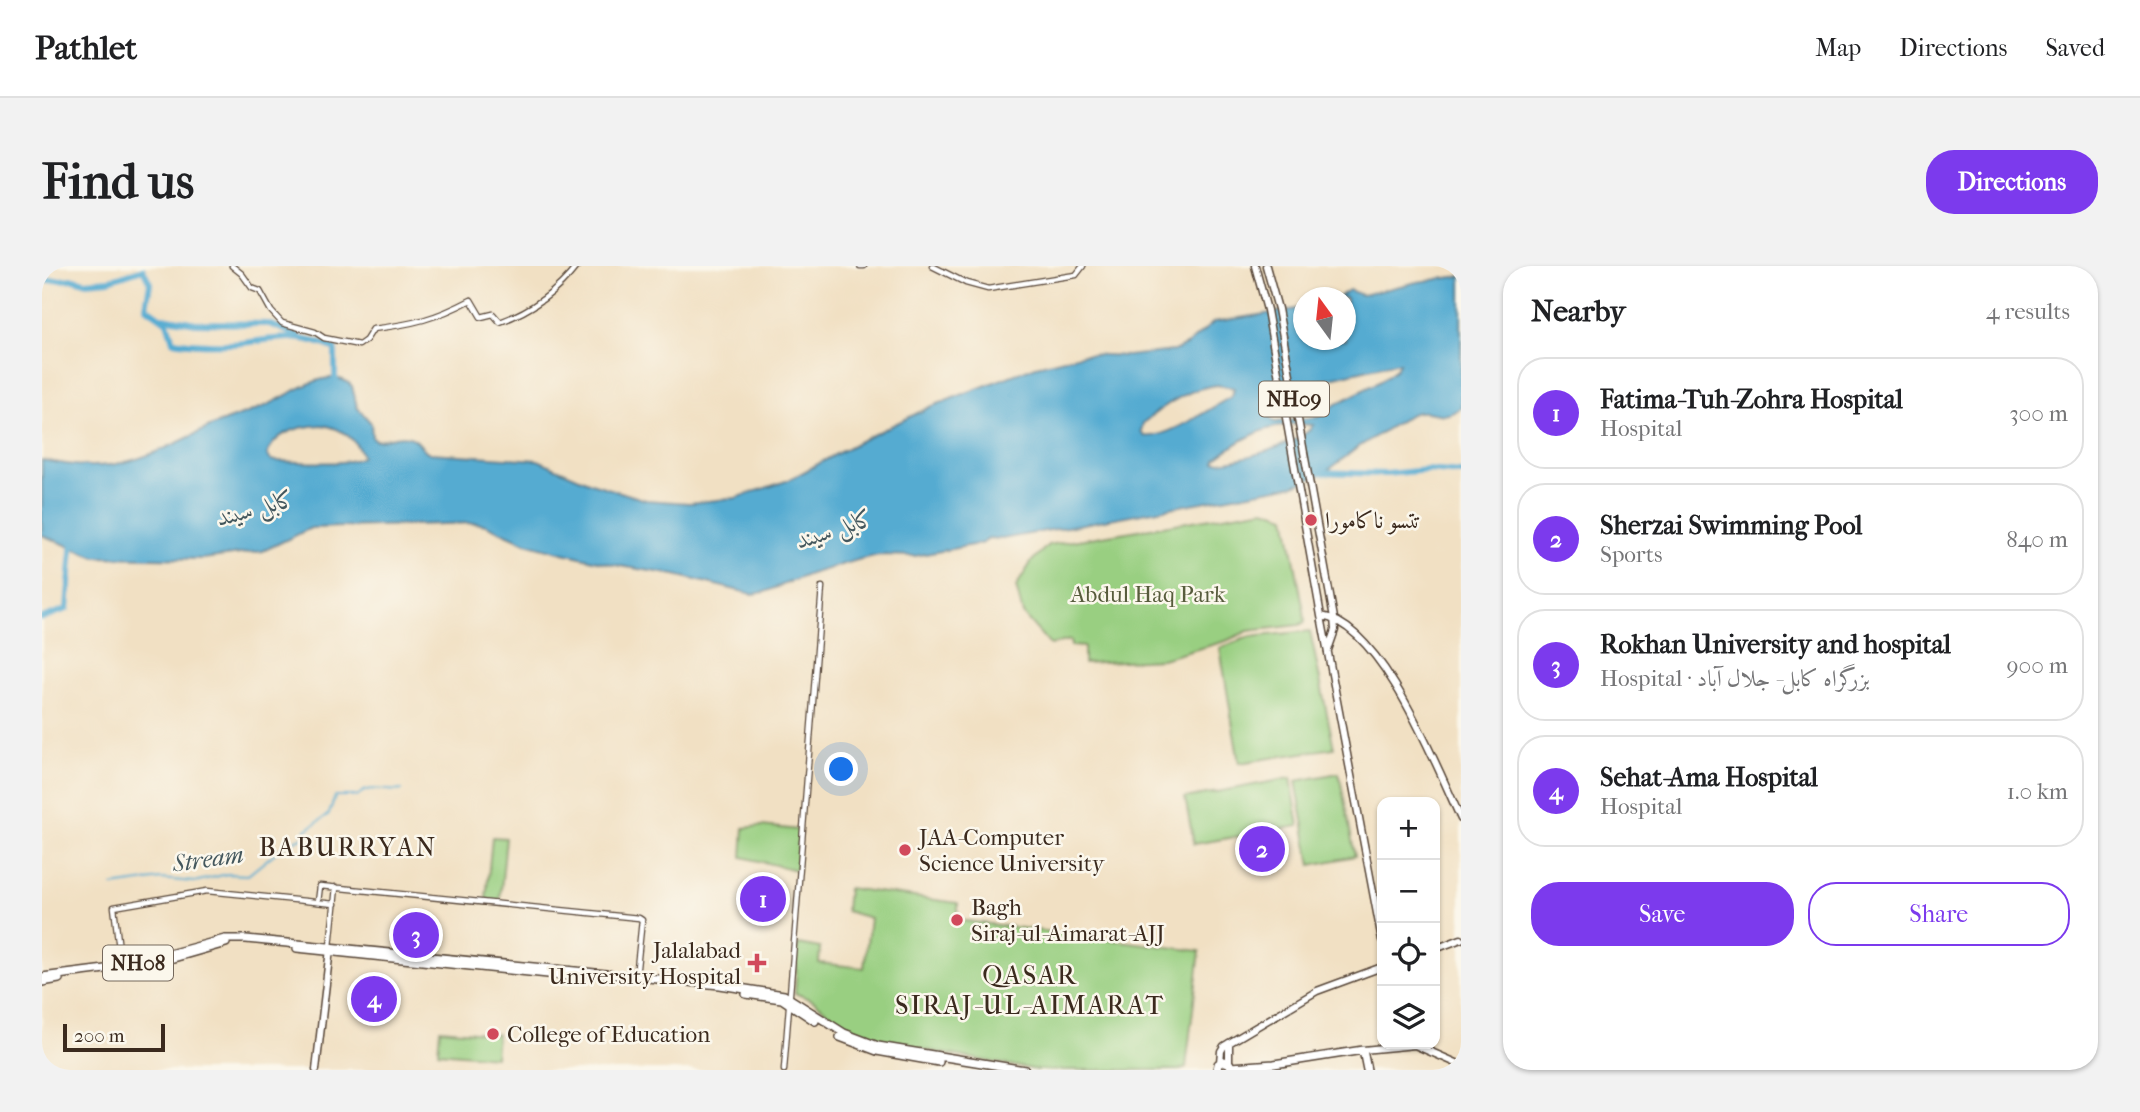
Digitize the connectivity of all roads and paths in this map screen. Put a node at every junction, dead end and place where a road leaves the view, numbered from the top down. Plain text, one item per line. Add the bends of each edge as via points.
1 (232, 266) edge
2 (577, 266) edge
3 (932, 266) edge
4 (1083, 266) edge
5 (1255, 266) edge
6 (1266, 266) edge
7 (1325, 575) junction
8 (1315, 577) junction
9 (822, 587) dead end
10 (1321, 616) junction
11 (1334, 618) junction
12 (1323, 625) junction
13 (1335, 630) junction
14 (1357, 637) junction
15 (1328, 652) junction
16 (1461, 819) edge
17 (336, 887) junction
18 (318, 902) junction
19 (335, 904) junction
20 (1379, 923) edge
21 (1461, 939) edge
22 (1440, 947) edge
23 (330, 949) junction
24 (121, 967) junction
25 (1377, 969) edge
26 (42, 979) edge
27 (636, 980) junction
28 (788, 1000) junction
29 (1229, 1043) junction
30 (1380, 1049) edge
31 (1423, 1049) edge
32 (1361, 1052) junction
33 (1230, 1066) edge
34 (1461, 1067) edge
35 (1217, 1068) edge
36 (316, 1070) edge
37 (784, 1070) edge
38 (995, 1070) edge
39 (1025, 1070) edge
40 (1257, 1070) edge
41 (1365, 1070) edge

1 - 2 street via 260,291 282,323 359,345 373,329 417,323 471,300 481,317 493,314 500,323 550,295
3 - 4 street via 988,289 1076,275
5 - 8 main road, NH09
6 - 7 main road, NH09 via 1278,309
7 - 8 main road
7 - 11 main road, NH09
8 - 10 main road, NH09
9 - 28 street
10 - 11 main road
10 - 12 main road, NH09
11 - 13 main road, NH09
11 - 14 main road
12 - 13 main road
12 - 15 main road, NH09
13 - 14 main road
13 - 15 main road, NH09
14 - 16 main road via 1397,685
15 - 20 main road, NH09
17 - 18 street via 320,886
17 - 19 street
17 - 27 street via 639,918
18 - 19 street
18 - 24 street via 207,891 114,907
19 - 23 street
21 - 22 main road
23 - 24 highway, NH08 via 231,938
23 - 26 highway, NH08 via 227,943 131,969
23 - 27 highway, NH08
23 - 36 main road
24 - 26 highway, NH08
25 - 29 main road via 1317,991
27 - 28 highway, NH08 via 720,985 777,993
28 - 37 street
28 - 38 highway, NH08 via 827,1029 864,1048
28 - 39 highway, NH08 via 844,1034 878,1046
29 - 33 main road
29 - 35 main road via 1221,1051
30 - 32 main road
31 - 34 main road
32 - 33 highway
32 - 40 highway
32 - 41 highway
33 - 35 highway

